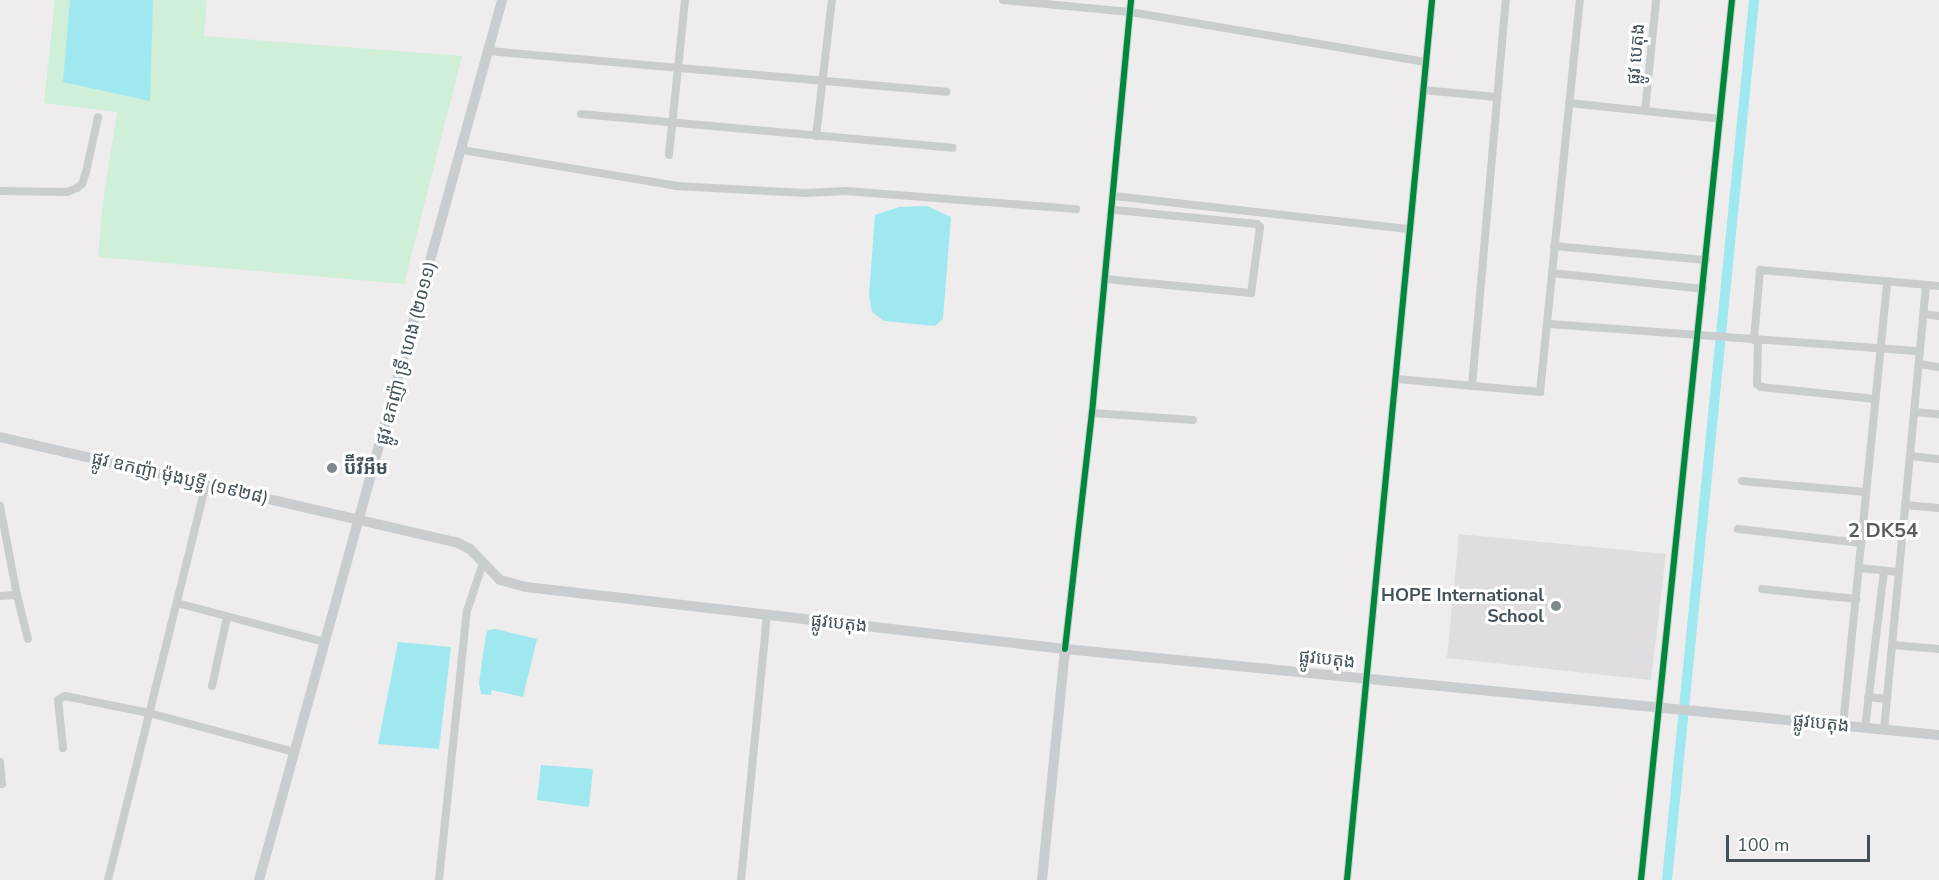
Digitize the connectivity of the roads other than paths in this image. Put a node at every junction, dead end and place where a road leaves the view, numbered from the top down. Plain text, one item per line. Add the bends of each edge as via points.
1 (502, 0) edge
2 (685, 0) edge
3 (832, 0) edge
4 (1003, 0) edge
5 (1131, 0) edge
6 (1432, 0) edge
7 (1506, 0) edge
8 (1580, 0) edge
9 (1656, 0) edge
10 (1732, 0) edge
11 (1130, 12) junction
12 (489, 51) junction
13 (1426, 62) junction
14 (679, 67) junction
15 (823, 81) junction
16 (1424, 90) junction
17 (946, 92) dead end
18 (1497, 97) junction
19 (1569, 103) junction
20 (1645, 111) junction
21 (581, 114) dead end
22 (98, 117) dead end
23 (1720, 119) junction
24 (673, 124) junction
25 (816, 136) junction
26 (952, 148) dead end
27 (462, 150) junction
28 (669, 155) dead end
29 (0, 190) edge
30 (1114, 196) junction
31 (1076, 209) dead end
32 (1113, 210) junction
33 (1410, 229) junction
34 (1554, 246) junction
35 (1706, 260) junction
36 (1552, 273) junction
37 (1106, 279) junction
38 (1887, 281) junction
39 (1926, 285) junction
40 (1939, 286) edge
41 (1703, 289) junction
42 (1924, 314) junction
43 (1939, 316) edge
44 (1549, 324) junction
45 (1698, 336) junction
46 (1756, 340) junction
47 (1881, 348) junction
48 (1920, 351) junction
49 (1919, 364) junction
50 (1939, 367) edge
51 (1397, 379) junction
52 (1472, 386) junction
53 (1875, 399) junction
54 (1914, 412) junction
55 (1092, 413) junction
56 (1939, 414) edge
57 (1193, 420) dead end
58 (0, 437) edge
59 (1910, 456) junction
60 (1939, 459) edge
61 (1742, 481) dead end
62 (206, 484) junction
63 (1866, 492) junction
64 (1905, 505) junction
65 (0, 506) edge
66 (1939, 508) edge
67 (360, 519) junction
68 (1738, 529) dead end
69 (1861, 543) junction
70 (483, 563) junction
71 (1859, 568) junction
72 (1884, 571) junction
73 (1899, 572) junction
74 (1762, 590) dead end
75 (0, 596) edge
76 (16, 596) junction
77 (1856, 599) junction
78 (177, 603) junction
79 (767, 614) junction
80 (226, 617) junction
81 (28, 639) dead end
82 (325, 642) junction
83 (1892, 645) junction
84 (1065, 649) junction
85 (1939, 649) edge
86 (1366, 678) junction
87 (212, 686) dead end
88 (1868, 697) junction
89 (1887, 699) junction
90 (1663, 707) junction
91 (149, 712) junction
92 (1843, 725) junction
93 (1865, 728) junction
94 (1884, 730) junction
95 (1939, 735) edge
96 (63, 748) dead end
97 (295, 752) junction
98 (0, 762) edge
99 (2, 784) dead end
100 (108, 880) edge
101 (260, 880) edge
102 (439, 880) edge
103 (741, 880) edge
104 (1042, 880) edge
105 (1347, 880) edge
106 (1641, 880) edge

1 - 12 main road, ផ្លូវ ឧកញ៉ា ទ្រី ហេង (២០១១)
2 - 14 street
3 - 15 street
4 - 11 street
5 - 11 street
6 - 13 street
7 - 18 street
8 - 19 street
9 - 20 street, ផ្លូវ បេតុង
10 - 23 street
11 - 13 street
11 - 30 street
12 - 14 street
12 - 27 main road, ផ្លូវ ឧកញ៉ា ទ្រី ហេង (២០១១)
13 - 16 street
14 - 15 street
14 - 24 street
15 - 17 street
15 - 25 street
16 - 18 street
16 - 33 street
18 - 52 street
19 - 20 street
19 - 34 street
20 - 23 street
21 - 24 street
22 - 29 street via 86,172 77,188 68,192
23 - 35 street
24 - 25 street
24 - 28 street
25 - 26 street
27 - 31 street via 676,186 846,191
27 - 67 main road, ផ្លូវ ឧកញ៉ា ទ្រី ហេង (២០១១)
30 - 32 street
30 - 33 street
32 - 37 street
32 - 37 street via 1260,227 1251,293
33 - 51 street
34 - 35 street
34 - 36 street
35 - 41 street
36 - 41 street
36 - 44 street
37 - 55 street
38 - 39 street
38 - 46 street via 1760,270
38 - 47 street
39 - 40 street
39 - 42 street
41 - 45 street
42 - 43 street
42 - 48 street
44 - 45 street
44 - 52 street via 1540,392
45 - 46 street
45 - 90 street
46 - 47 street
46 - 53 street via 1757,384 1761,387
47 - 48 street
47 - 53 street
48 - 49 street
49 - 50 street
49 - 54 street
51 - 52 street
51 - 86 street
53 - 63 street
54 - 56 street
54 - 59 street
55 - 57 street
55 - 84 street
58 - 62 main road, ផ្លូវ ឧកញ៉ា ម៉ុងឫទ្ធី (១៩២៨)
59 - 60 street
59 - 64 street
61 - 63 street
62 - 67 main road, ផ្លូវ ឧកញ៉ា ម៉ុងឫទ្ធី (១៩២៨)
62 - 78 street
63 - 69 street
64 - 66 street
64 - 73 street
65 - 76 street
67 - 70 main road, ផ្លូវបេតុង via 456,542 470,549
67 - 82 main road, ផ្លូវ ឧកញ៉ា ទ្រី ហេង (២០១១)
68 - 69 street
69 - 71 street
70 - 79 main road, ផ្លូវបេតុង via 500,580 526,587
70 - 102 street via 467,611
71 - 72 street
71 - 77 street
72 - 73 street
72 - 88 street
73 - 83 street
74 - 77 street
75 - 76 street
76 - 81 street
77 - 92 street
78 - 80 street
78 - 91 street
79 - 84 main road, ផ្លូវបេតុង
79 - 103 street
80 - 82 street
80 - 87 street
82 - 97 main road, ផ្លូវ ឧកញ៉ា ទ្រី ហេង (២០១១)
83 - 85 street
83 - 89 street
84 - 86 main road, ផ្លូវបេតុង
84 - 104 main road
86 - 90 main road, ផ្លូវបេតុង
86 - 105 street
88 - 89 street
88 - 93 street
89 - 94 street
90 - 92 main road, ផ្លូវបេតុង
90 - 106 street
91 - 96 street via 60,697
91 - 97 street
91 - 100 street
92 - 93 main road, ផ្លូវបេតុង
93 - 94 main road, ផ្លូវបេតុង
94 - 95 main road, ផ្លូវបេតុង
97 - 101 main road, ផ្លូវ ឧកញ៉ា ទ្រី ហេង (២០១១)
98 - 99 street

